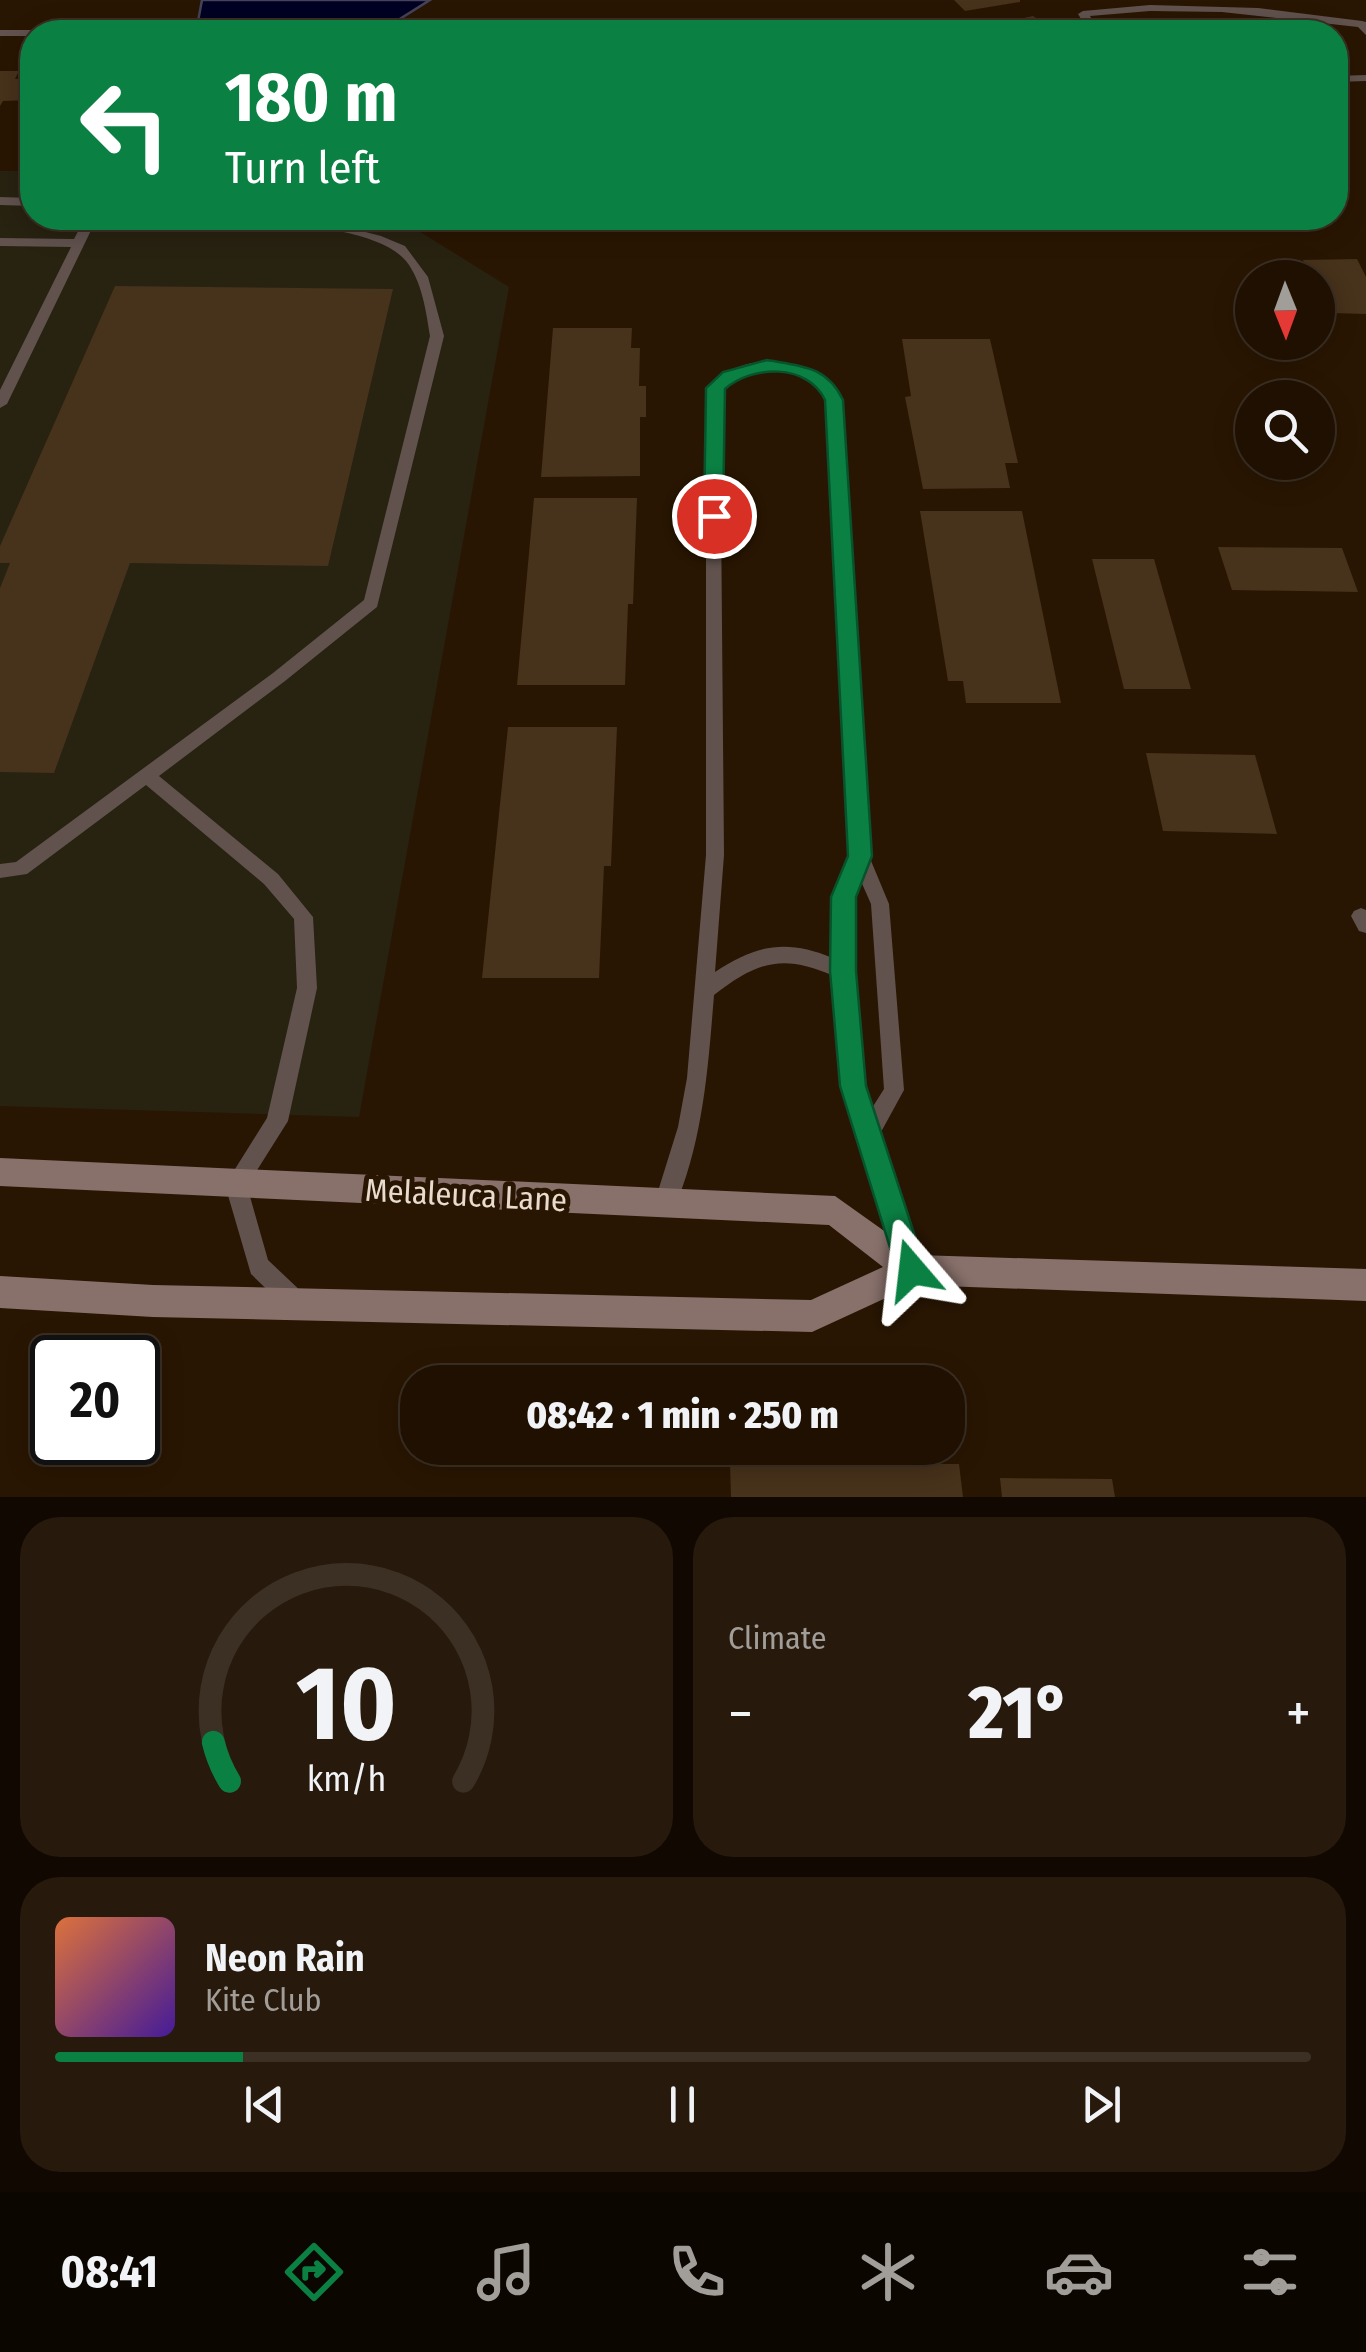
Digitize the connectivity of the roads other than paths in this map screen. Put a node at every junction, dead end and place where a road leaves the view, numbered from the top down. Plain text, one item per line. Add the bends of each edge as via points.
1 (1087, 20) edge
2 (1334, 20) edge
3 (85, 230) edge
4 (340, 230) edge
5 (0, 242) edge
6 (78, 243) junction
7 (0, 404) edge
8 (147, 776) junction
9 (860, 856) junction
10 (0, 871) edge
11 (843, 971) junction
12 (702, 993) junction
13 (870, 1130) junction
14 (0, 1172) edge
15 (236, 1184) junction
16 (665, 1204) junction
17 (912, 1270) junction
18 (1366, 1285) edge
19 (0, 1292) edge
20 (298, 1304) junction

1 - 2 lane via 1084,14 1114,4 1210,2
3 - 6 lane
4 - 8 lane via 402,250 431,294 438,336 371,603
5 - 6 lane
6 - 7 lane
8 - 10 lane via 20,869
8 - 15 lane via 271,879 304,917 307,988 280,1112
9 - 11 lane via 844,897
9 - 12 lane via 834,400 827,384 811,373 767,365 745,369 713,397 715,855
9 - 13 lane via 880,904 894,1090
11 - 12 lane via 808,954 764,954
11 - 13 lane via 853,1086
12 - 16 lane via 697,1078
13 - 17 lane
14 - 15 street, Melaleuca Lane
15 - 16 street, Melaleuca Lane
15 - 20 lane via 259,1266
16 - 17 street, Melaleuca Lane via 835,1211
17 - 18 street
17 - 20 street via 812,1316
19 - 20 street

